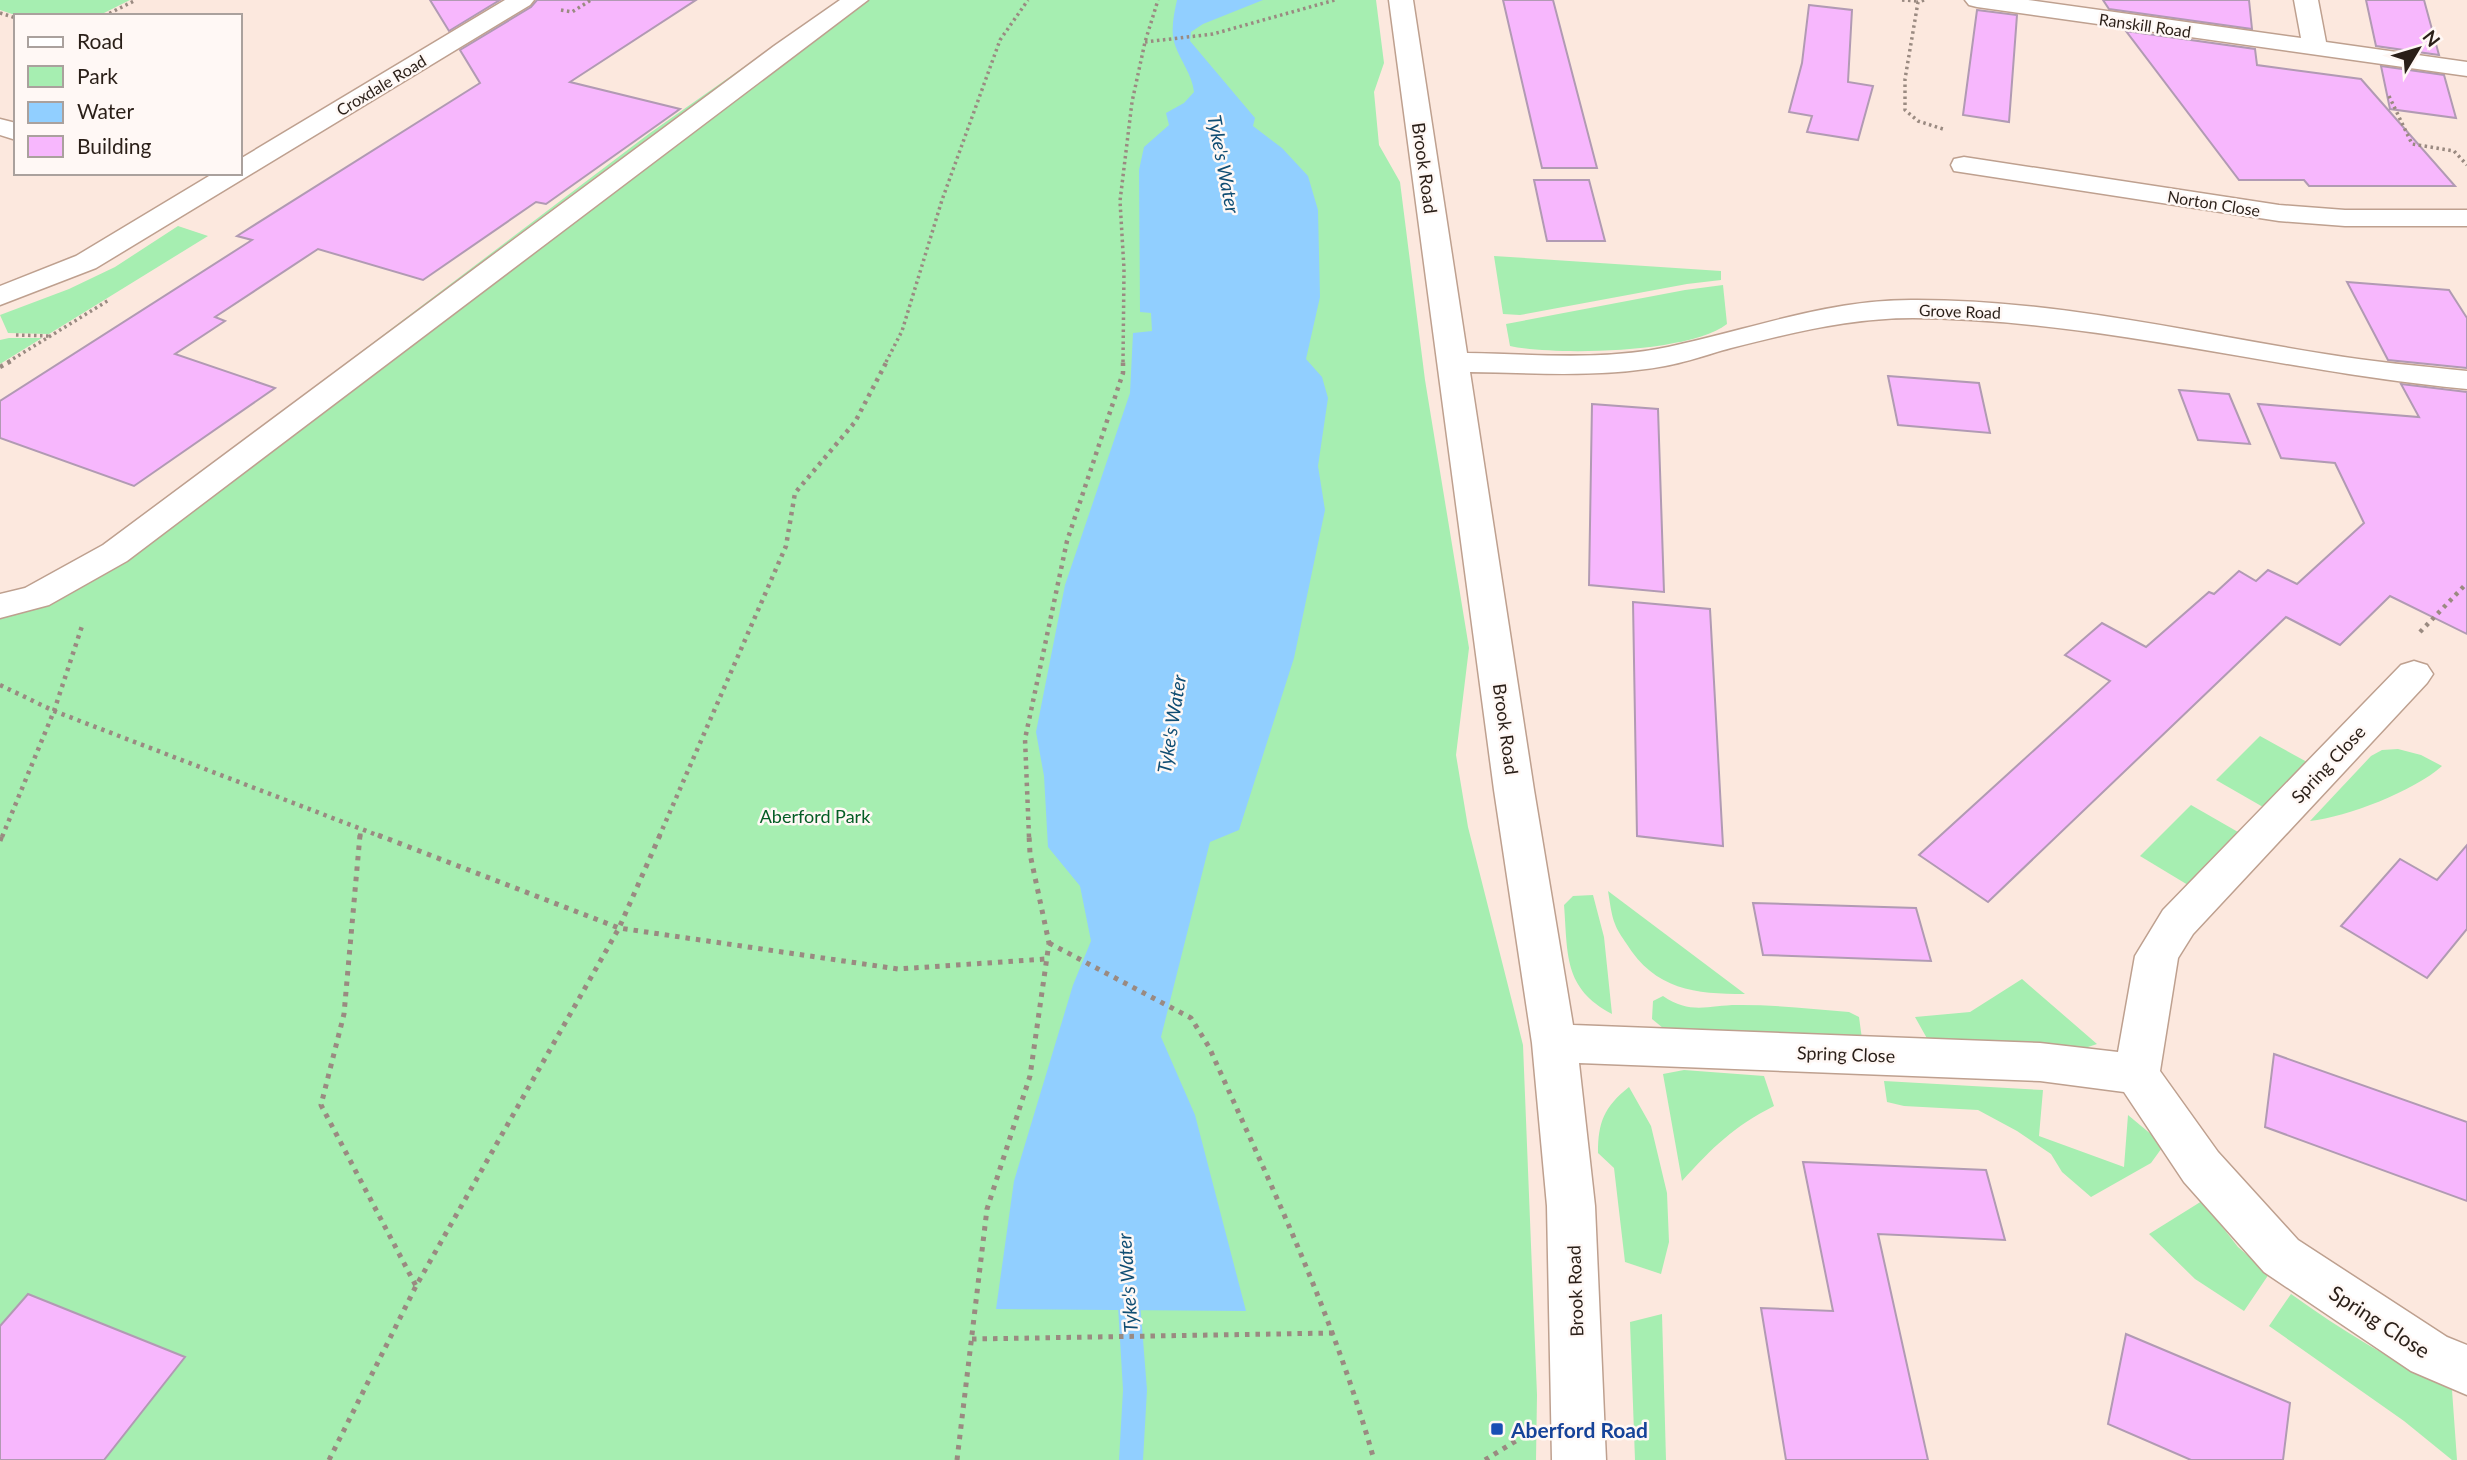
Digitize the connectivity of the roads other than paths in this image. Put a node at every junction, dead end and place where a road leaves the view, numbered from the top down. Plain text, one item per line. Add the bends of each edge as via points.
1 (522, 0) edge
2 (856, 0) edge
3 (1401, 0) edge
4 (1977, 0) edge
5 (2306, 0) edge
6 (2315, 48) junction
7 (2467, 69) edge
8 (1964, 165) dead end
9 (242, 169) edge
10 (231, 175) edge
11 (2467, 218) edge
12 (0, 296) edge
13 (1453, 362) junction
14 (2467, 380) edge
15 (0, 606) edge
16 (2414, 674) road end
17 (1554, 1043) junction
18 (2137, 1074) junction
19 (2467, 1370) edge
20 (1579, 1460) edge

1 - 9 street, Croxdale Road
2 - 15 street via 115,553 36,597
3 - 13 street, Brook Road
4 - 6 street, Ranskill Road
5 - 6 street
6 - 7 street, Ranskill Road
8 - 11 street, Norton Close via 2279,213
10 - 12 street via 86,262
13 - 14 street, Grove Road via 1603,363 1661,358 1836,315 1982,310 2077,319 2340,366
13 - 17 street, Brook Road
16 - 18 street, Spring Close via 2178,922 2157,956
17 - 18 street, Spring Close via 2040,1062
17 - 20 street, Brook Road via 1571,1206
18 - 19 street, Spring Close via 2201,1167 2281,1256 2429,1354

